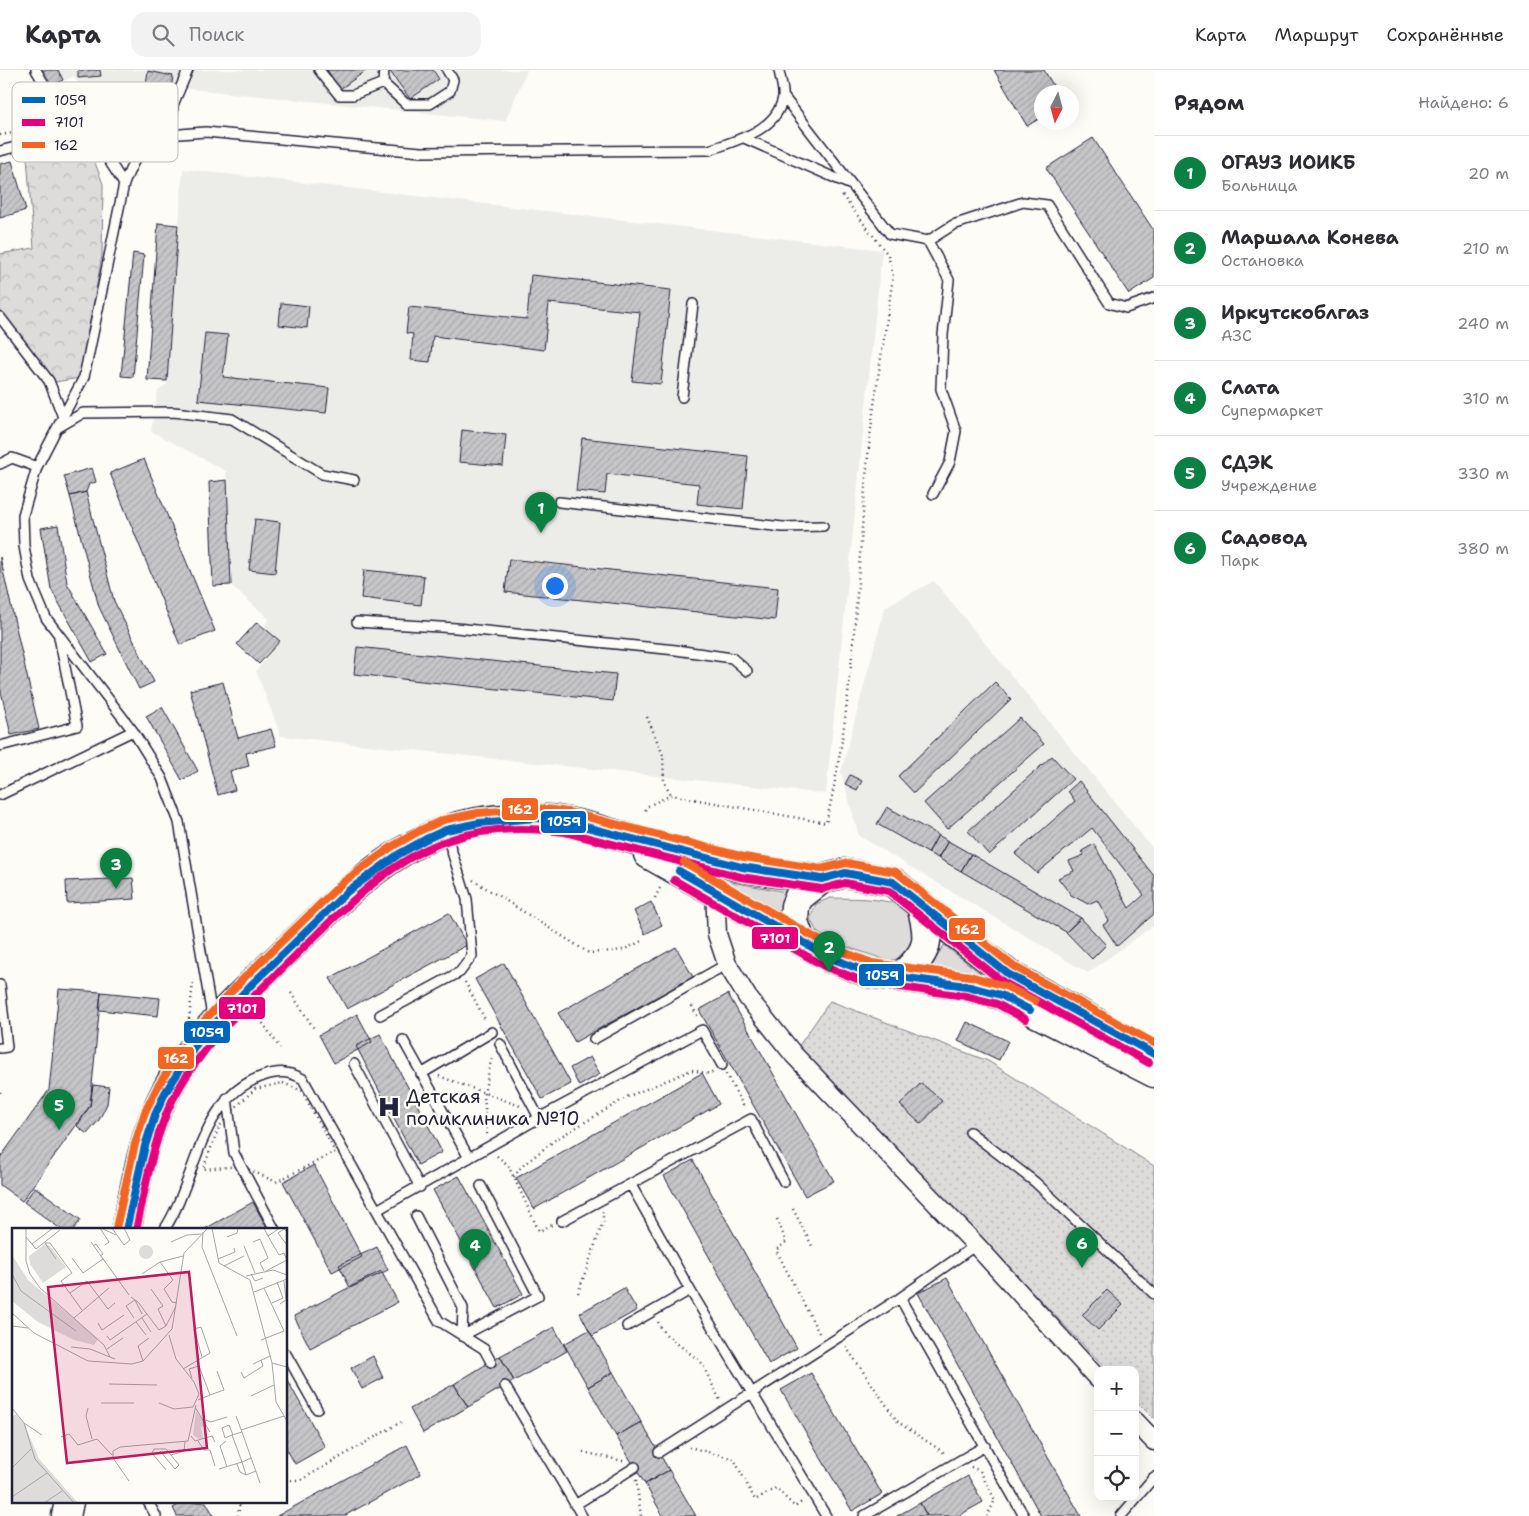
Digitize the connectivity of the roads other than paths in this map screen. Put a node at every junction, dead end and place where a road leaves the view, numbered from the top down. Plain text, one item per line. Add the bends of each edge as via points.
1 (36, 70) edge
2 (188, 70) edge
3 (319, 70) edge
4 (384, 70) edge
5 (447, 70) edge
6 (778, 70) edge
7 (43, 82) edge
8 (383, 82) junction
9 (178, 93) edge
10 (783, 96) junction
11 (178, 134) edge
12 (744, 138) junction
13 (110, 162) edge
14 (132, 162) edge
15 (124, 184) junction
16 (852, 185) junction
17 (928, 241) junction
18 (1154, 298) edge
19 (693, 304) dead end
20 (0, 317) edge
21 (682, 397) dead end
22 (63, 417) junction
23 (57, 428) junction
24 (0, 464) edge
25 (37, 467) junction
26 (354, 480) dead end
27 (933, 494) dead end
28 (560, 502) dead end
29 (823, 526) dead end
30 (357, 622) dead end
31 (58, 634) junction
32 (747, 671) dead end
33 (133, 731) junction
34 (0, 746) edge
35 (0, 795) edge
36 (446, 830) junction
37 (599, 831) junction
38 (822, 879) junction
39 (715, 890) junction
40 (921, 906) junction
41 (801, 940) junction
42 (727, 964) junction
43 (901, 976) junction
44 (0, 985) edge
45 (380, 1015) dead end
46 (201, 1023) junction
47 (492, 1032) road end
48 (594, 1039) dead end
49 (403, 1040) dead end
50 (500, 1044) dead end
51 (0, 1048) edge
52 (1154, 1054) edge
53 (354, 1064) dead end
54 (722, 1066) road end
55 (1154, 1073) edge
56 (421, 1074) junction
57 (227, 1098) junction
58 (539, 1118) junction
59 (970, 1132) dead end
60 (469, 1158) junction
61 (784, 1182) dead end
62 (631, 1185) junction
63 (480, 1186) dead end
64 (420, 1187) junction
65 (377, 1210) junction
66 (416, 1216) dead end
67 (562, 1221) dead end
68 (126, 1228) edge
69 (165, 1228) edge
70 (274, 1228) edge
71 (976, 1245) junction
72 (690, 1290) junction
73 (1154, 1294) edge
74 (900, 1298) junction
75 (627, 1326) dead end
76 (462, 1336) junction
77 (288, 1357) edge
78 (491, 1362) dead end
79 (1094, 1376) edge
80 (505, 1386) dead end
81 (752, 1394) junction
82 (318, 1409) dead end
83 (1139, 1425) edge
84 (1154, 1441) edge
85 (985, 1446) junction
86 (659, 1452) dead end
87 (635, 1467) road end
88 (1154, 1476) edge
89 (149, 1504) edge
90 (575, 1505) junction
91 (156, 1516) edge
92 (582, 1516) edge
93 (826, 1516) edge
94 (864, 1516) edge
95 (1024, 1516) edge
96 (1121, 1516) edge

1 - 7 lane
2 - 9 lane
3 - 8 lane via 339,95 353,96
4 - 8 lane
5 - 8 lane via 453,80 450,91 430,104 406,104
6 - 10 lane
10 - 12 lane via 772,122
10 - 16 lane
11 - 12 lane via 206,132 421,152 708,150
12 - 16 lane
13 - 15 lane
14 - 15 lane
15 - 22 lane via 84,377
16 - 17 lane via 890,234
17 - 18 lane via 953,225 1024,202 1047,205 1108,303 1126,308
17 - 27 lane via 949,280 940,390 956,431 950,462
19 - 21 lane
20 - 22 lane via 49,381
22 - 23 lane
23 - 25 lane
23 - 26 lane via 83,414 174,412 232,419 322,474
24 - 25 lane via 12,458
25 - 31 lane via 23,515 24,546 30,580 46,618
28 - 29 lane via 783,527
30 - 32 lane via 456,628 676,650 732,658
31 - 33 lane
31 - 34 lane via 77,726
33 - 35 lane
33 - 46 lane via 162,778 179,822
36 - 37 main road via 506,819 537,818
36 - 45 lane via 467,899 472,956 460,972
36 - 46 main road via 399,854 348,891
37 - 38 main road via 742,867
37 - 39 main road
38 - 40 main road via 845,873 893,882
38 - 41 main road via 799,897 795,906 794,922
39 - 41 main road
39 - 42 street via 717,934
40 - 43 main road via 928,932 924,953
40 - 52 main road via 1008,974
41 - 43 main road via 829,957 869,973
42 - 48 lane
42 - 71 street via 748,998 794,1055
43 - 55 main road via 1001,995
44 - 51 lane via 7,1047
46 - 68 main road via 155,1115
47 - 56 lane
49 - 56 lane
50 - 58 lane
53 - 64 lane
54 - 58 lane via 702,1030
56 - 60 lane
57 - 65 lane via 254,1079 276,1072 294,1074 303,1079
57 - 69 lane via 201,1141 173,1216
57 - 70 lane via 234,1152
58 - 60 lane
59 - 73 lane via 1035,1182
60 - 64 lane
61 - 62 lane via 751,1119
62 - 67 lane
62 - 72 lane
63 - 76 lane via 538,1296
64 - 65 lane
65 - 76 lane via 438,1321
66 - 76 lane via 463,1308
71 - 74 lane
71 - 79 street
72 - 75 lane
72 - 81 lane
74 - 81 lane
74 - 85 lane
76 - 78 lane via 484,1349
77 - 82 lane
80 - 90 lane
81 - 86 lane
81 - 93 lane
83 - 84 street
85 - 94 lane
85 - 95 lane
87 - 90 lane
88 - 96 lane
89 - 91 lane
90 - 92 lane

